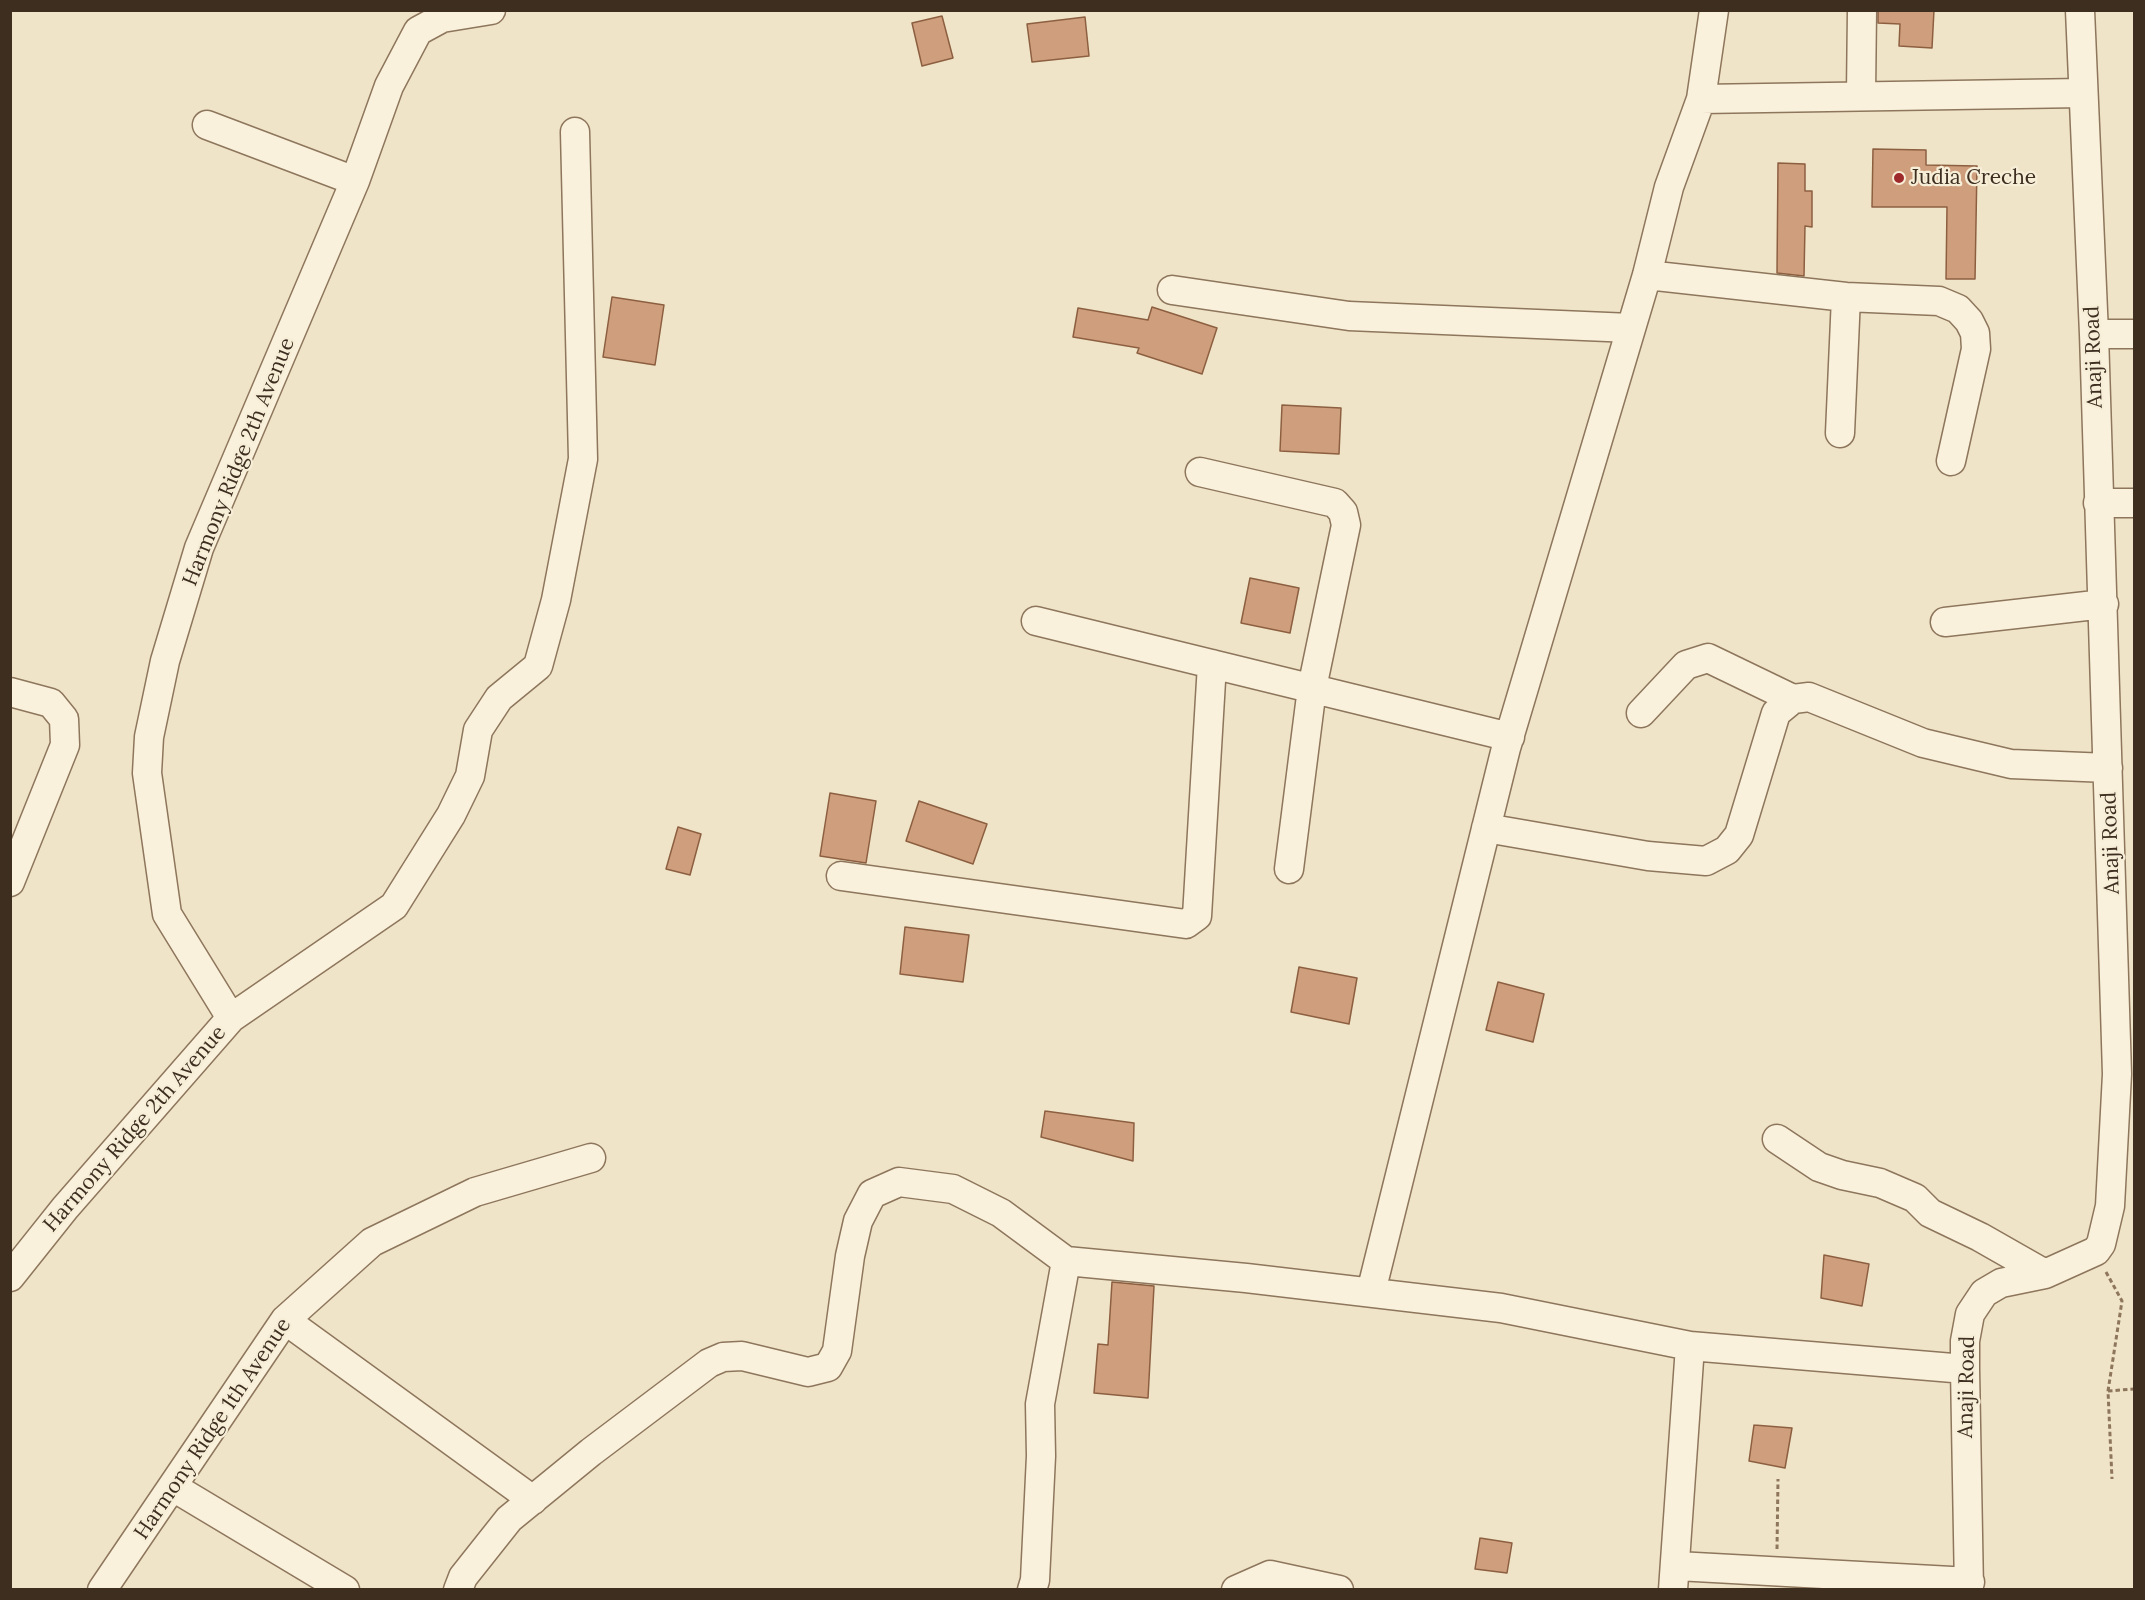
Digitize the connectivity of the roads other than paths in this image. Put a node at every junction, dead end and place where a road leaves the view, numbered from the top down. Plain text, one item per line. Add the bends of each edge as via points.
1 (491, 10) edge
2 (1714, 10) edge
3 (1862, 10) edge
4 (2080, 10) edge
5 (2082, 93) junction
6 (1861, 94) junction
7 (1701, 99) junction
8 (207, 125) dead end
9 (575, 132) dead end
10 (356, 181) junction
11 (1647, 275) junction
12 (1172, 290) dead end
13 (1846, 297) junction
14 (1631, 328) junction
15 (2094, 334) junction
16 (2134, 334) edge
17 (1840, 433) dead end
18 (1951, 461) dead end
19 (1200, 472) dead end
20 (2098, 503) junction
21 (2134, 503) edge
22 (2104, 604) junction
23 (1036, 621) dead end
24 (1945, 622) dead end
25 (1212, 664) junction
26 (1312, 688) junction
27 (10, 692) edge
28 (1793, 699) junction
29 (1641, 712) dead end
30 (1510, 737) junction
31 (2108, 768) junction
32 (1486, 828) junction
33 (1289, 869) dead end
34 (841, 876) dead end
35 (10, 882) edge
36 (2123, 895) edge
37 (231, 1018) junction
38 (1777, 1139) dead end
39 (591, 1158) dead end
40 (1066, 1261) junction
41 (2045, 1274) junction
42 (10, 1277) edge
43 (1371, 1292) junction
44 (285, 1320) junction
45 (1690, 1346) junction
46 (1965, 1369) junction
47 (173, 1487) junction
48 (533, 1500) junction
49 (1675, 1578) edge
50 (1969, 1586) edge
51 (102, 1590) edge
52 (345, 1590) edge
53 (458, 1590) edge
54 (1032, 1590) edge
55 (1236, 1590) edge
56 (1339, 1590) edge

1 - 10 street, Harmony Ridge 2th Avenue via 442,18 418,31 389,86
2 - 7 street
3 - 6 street
4 - 5 street, Anaji Road
5 - 6 street
5 - 15 street, Anaji Road
6 - 7 street
7 - 11 street via 1669,187
8 - 10 street
9 - 37 street via 583,459 556,600 538,666 499,698 478,730 470,776 452,815 394,906
10 - 37 street, Harmony Ridge 2th Avenue via 200,548 165,661 149,737 147,773 167,915
11 - 13 street
11 - 14 street
12 - 14 street via 1349,316
13 - 17 street
13 - 18 street via 1939,302 1958,309 1969,321 1976,349
14 - 30 street
15 - 16 street
15 - 20 street, Anaji Road
19 - 26 street via 1335,503 1343,512 1346,525
20 - 21 street
20 - 22 street, Anaji Road
22 - 24 street
22 - 31 street, Anaji Road
23 - 25 street
25 - 26 street
25 - 34 street via 1197,916 1186,924
26 - 30 street
26 - 33 street
27 - 35 street via 51,703 64,719 65,745
28 - 29 street via 1708,658 1686,664
28 - 31 street via 1809,697 1923,743 2011,764
28 - 32 street via 1776,713 1739,835 1727,850 1706,861 1648,856
30 - 32 street
31 - 36 street, Anaji Road
32 - 43 street
36 - 41 street, Anaji Road via 2110,1206 2096,1251
37 - 42 street, Harmony Ridge 2th Avenue
38 - 41 street via 1819,1167 1880,1183 1915,1198 1930,1214
39 - 44 street, Harmony Ridge 1th Avenue via 475,1192 372,1242
40 - 43 street
40 - 48 street via 1001,1213 953,1189 899,1182 872,1194 858,1221 837,1351 828,1367 808,1372 742,1356 716,1360
40 - 54 street via 1040,1404 1041,1456
41 - 46 street, Anaji Road via 2001,1283 1984,1293 1970,1314
43 - 45 street via 1501,1308
44 - 47 street, Harmony Ridge 1th Avenue
44 - 48 street
45 - 46 street
45 - 49 street
46 - 50 street, Anaji Road
47 - 51 street, Harmony Ridge 1th Avenue
47 - 52 street
48 - 53 street via 509,1519 463,1577
49 - 50 street via 1781,1572
55 - 56 street via 1270,1575

